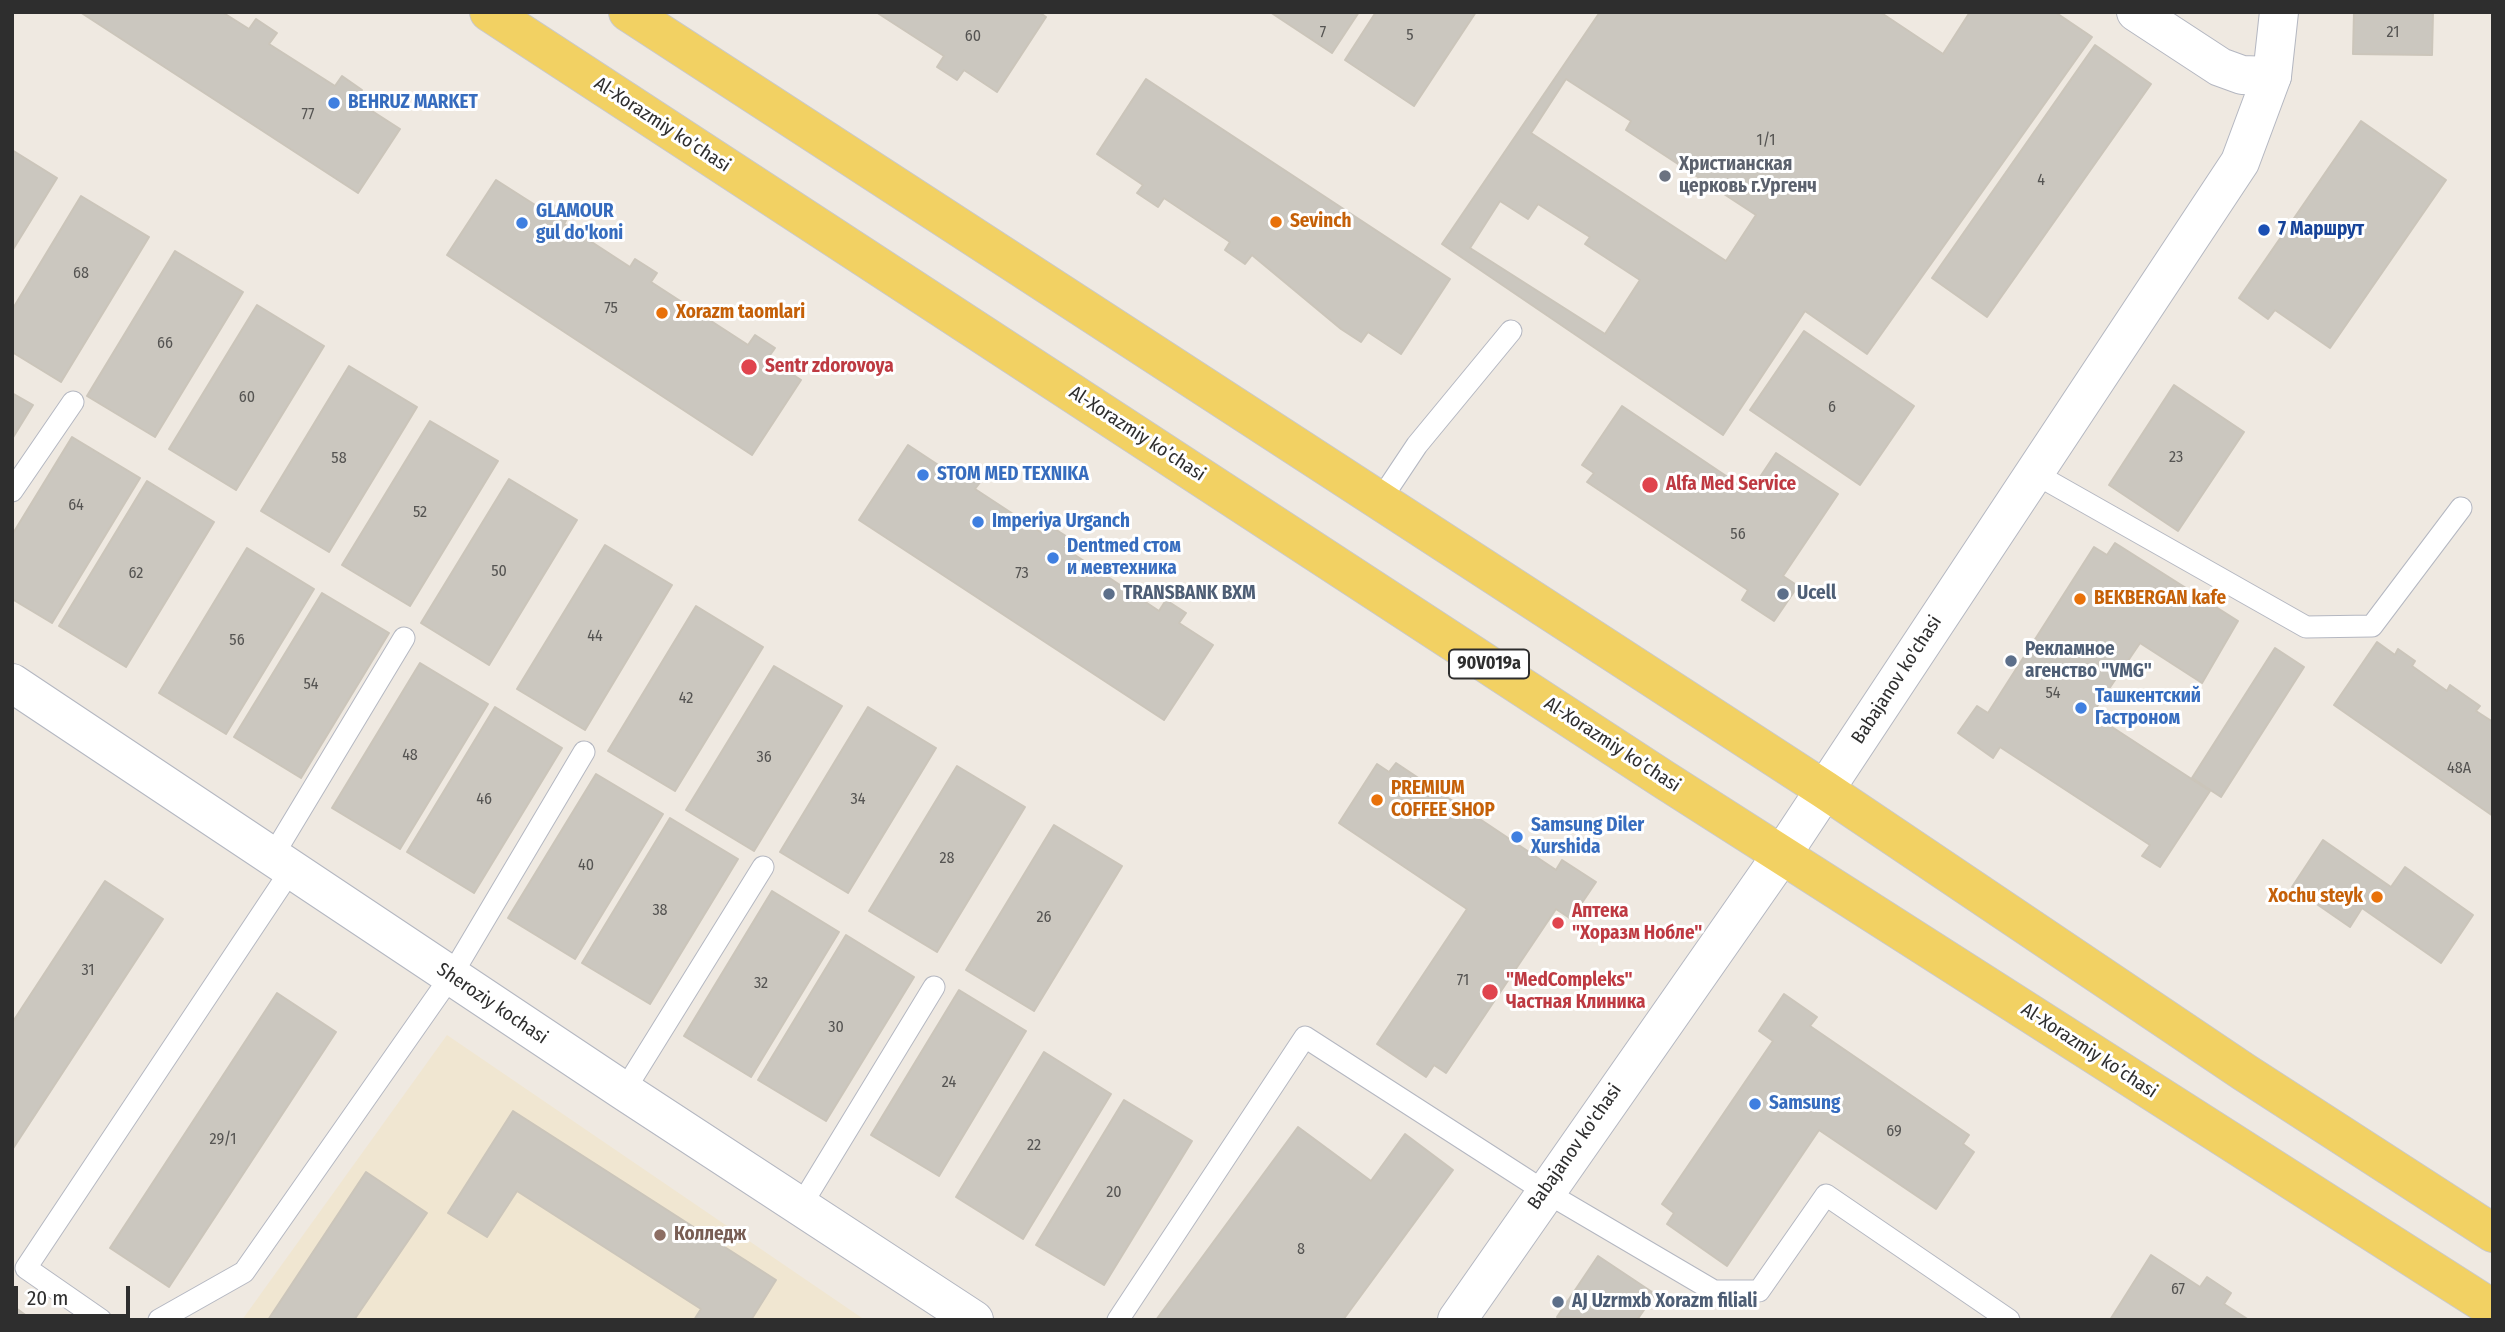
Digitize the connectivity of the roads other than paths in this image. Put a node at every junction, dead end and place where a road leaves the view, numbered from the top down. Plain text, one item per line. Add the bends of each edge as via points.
1 (489, 12) edge
2 (628, 12) edge
3 (2136, 12) edge
4 (2279, 12) edge
5 (2272, 76) junction
6 (1511, 331) dead end
7 (73, 402) dead end
8 (2034, 473) junction
9 (12, 491) edge
10 (1379, 502) junction
11 (2460, 508) dead end
12 (404, 638) dead end
13 (12, 683) edge
14 (584, 752) dead end
15 (1825, 790) junction
16 (1783, 853) junction
17 (281, 863) junction
18 (763, 867) dead end
19 (451, 976) junction
20 (934, 987) dead end
21 (624, 1091) junction
22 (1544, 1191) junction
23 (800, 1207) junction
24 (2493, 1233) edge
25 (2493, 1309) edge
26 (101, 1320) edge
27 (159, 1320) edge
28 (974, 1320) edge
29 (1118, 1320) edge
30 (1457, 1320) edge
31 (2009, 1320) edge

1 - 16 main road, Al-Xorazmiy ko’chasi / 90V019a via 1662,779
2 - 10 main road
3 - 5 street via 2220,67 2242,75
4 - 5 street, Babajanov ko'chasi
5 - 8 street, Babajanov ko'chasi via 2240,162
6 - 10 lane via 1417,445
7 - 9 lane
8 - 11 lane via 2306,627 2372,626
8 - 15 street, Babajanov ko'chasi
10 - 15 main road
12 - 17 lane
13 - 17 street, Sheroziy kochasi
14 - 19 lane
15 - 16 street, Babajanov ko'chasi
15 - 24 main road
16 - 22 street, Babajanov ko'chasi
16 - 25 main road, Al-Xorazmiy ko’chasi / 90V019a
17 - 19 street, Sheroziy kochasi
17 - 26 lane via 26,1268
18 - 21 lane
19 - 21 street, Sheroziy kochasi
19 - 27 lane via 244,1272
20 - 23 lane
21 - 23 street, Sheroziy kochasi
22 - 29 lane via 1305,1037
22 - 30 street, Babajanov ko'chasi
22 - 31 lane via 1714,1291 1759,1291 1826,1195
23 - 28 street, Sheroziy kochasi

